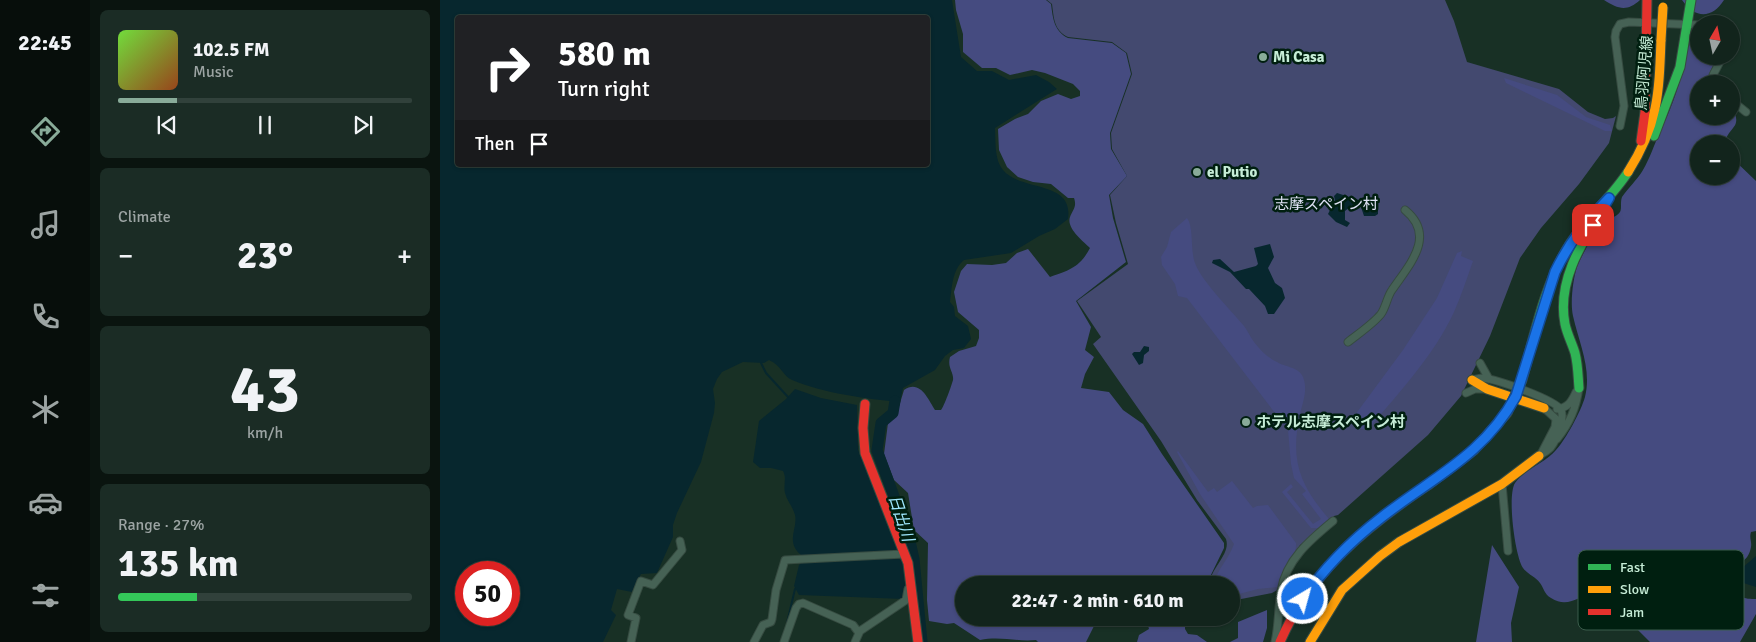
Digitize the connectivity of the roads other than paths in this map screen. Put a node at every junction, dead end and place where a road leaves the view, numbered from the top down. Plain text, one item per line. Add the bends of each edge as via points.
1 (1647, 0) edge
2 (1691, 0) edge
3 (1663, 4) edge
4 (1646, 23) junction
5 (1688, 24) junction
6 (1740, 107) edge
7 (1746, 112) dead end
8 (1620, 126) dead end
9 (1639, 156) junction
10 (1609, 198) junction
11 (1405, 210) dead end
12 (1348, 342) dead end
13 (1480, 363) dead end
14 (1489, 379) junction
15 (1472, 380) joint
16 (1487, 388) junction
17 (1579, 388) junction
18 (1466, 393) dead end
19 (866, 404) dead end
20 (1544, 408) junction
21 (1561, 409) junction
22 (1551, 448) junction
23 (1539, 456) junction
24 (1502, 484) junction
25 (1333, 521) dead end
26 (680, 541) dead end
27 (1508, 551) dead end
28 (904, 554) junction
29 (859, 633) junction
30 (631, 642) edge
31 (754, 642) edge
32 (784, 642) edge
33 (855, 642) edge
34 (918, 642) edge
35 (1275, 642) edge
36 (1280, 642) edge
37 (1310, 642) edge

1 - 4 main road
2 - 5 main road
3 - 9 main road, 鳥羽阿児線, bridge via 1658,95 1648,138
4 - 5 street
4 - 8 street via 1624,22 1616,31 1624,106
4 - 9 main road via 1645,112
5 - 9 main road via 1680,67 1670,95 1651,143
6 - 7 street
9 - 10 main road, 鳥羽阿児線
10 - 17 main road via 1575,256 1566,287 1565,323 1577,360
10 - 36 main road, 鳥羽阿児線, bridge via 1586,221 1564,253 1555,272 1522,380 1507,413 1469,455 1383,516 1342,553 1311,586
11 - 12 street via 1418,224 1418,248 1391,291 1381,314
13 - 14 street
14 - 15 street
14 - 21 street via 1534,394
15 - 16 main road
16 - 18 street
16 - 20 main road
17 - 21 street via 1570,403
17 - 22 street via 1568,426
19 - 28 main road via 863,428 865,453
20 - 21 street
20 - 23 street via 1556,419
21 - 22 street via 1563,420
22 - 23 street
23 - 24 main road
24 - 27 street
24 - 37 main road via 1399,542 1369,565 1342,590
25 - 35 street via 1303,546 1290,566 1281,590
26 - 30 street via 682,550 653,585 641,581 628,615 636,618
28 - 29 street via 909,594 906,600
28 - 31 street via 785,560 772,619 764,625
28 - 34 main road via 912,581
29 - 32 street via 853,625 803,603 796,608
29 - 33 street

